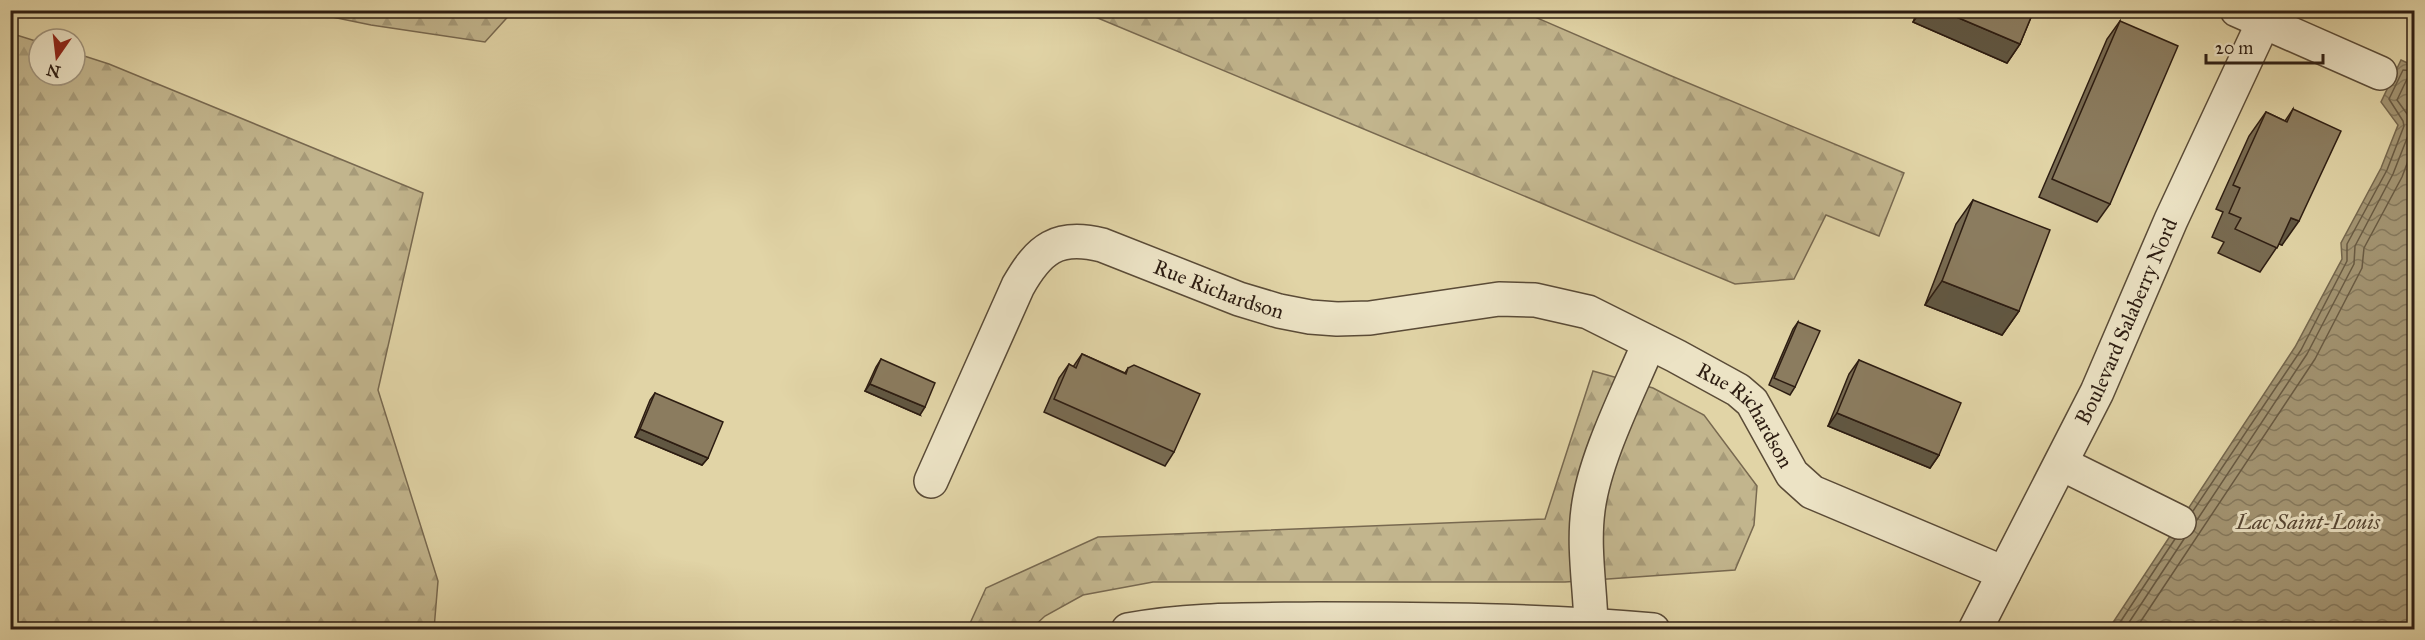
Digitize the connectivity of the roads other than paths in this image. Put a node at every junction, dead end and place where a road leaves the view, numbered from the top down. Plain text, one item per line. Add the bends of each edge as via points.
1 (2257, 14) edge
2 (2380, 73) dead end
3 (1649, 343) junction
4 (2062, 464) junction
5 (931, 481) dead end
6 (2179, 522) dead end
7 (2004, 573) junction
8 (1591, 624) junction
9 (1128, 630) edge
10 (1653, 630) edge
11 (1974, 630) edge

1 - 2 street
1 - 4 street, Boulevard Salaberry Nord via 2112,359
3 - 5 street, Rue Richardson via 1588,312 1535,300 1499,299 1370,318 1310,317 1239,299 1102,245 1087,241 1057,243 1030,266 1018,286
3 - 7 street, Rue Richardson via 1720,379 1752,402 1792,474 1812,492
3 - 8 street via 1615,423 1588,511
4 - 6 street
4 - 7 street, Boulevard Salaberry Nord
7 - 11 street, Boulevard Salaberry Nord
8 - 9 street via 1329,619 1185,623
8 - 10 street

